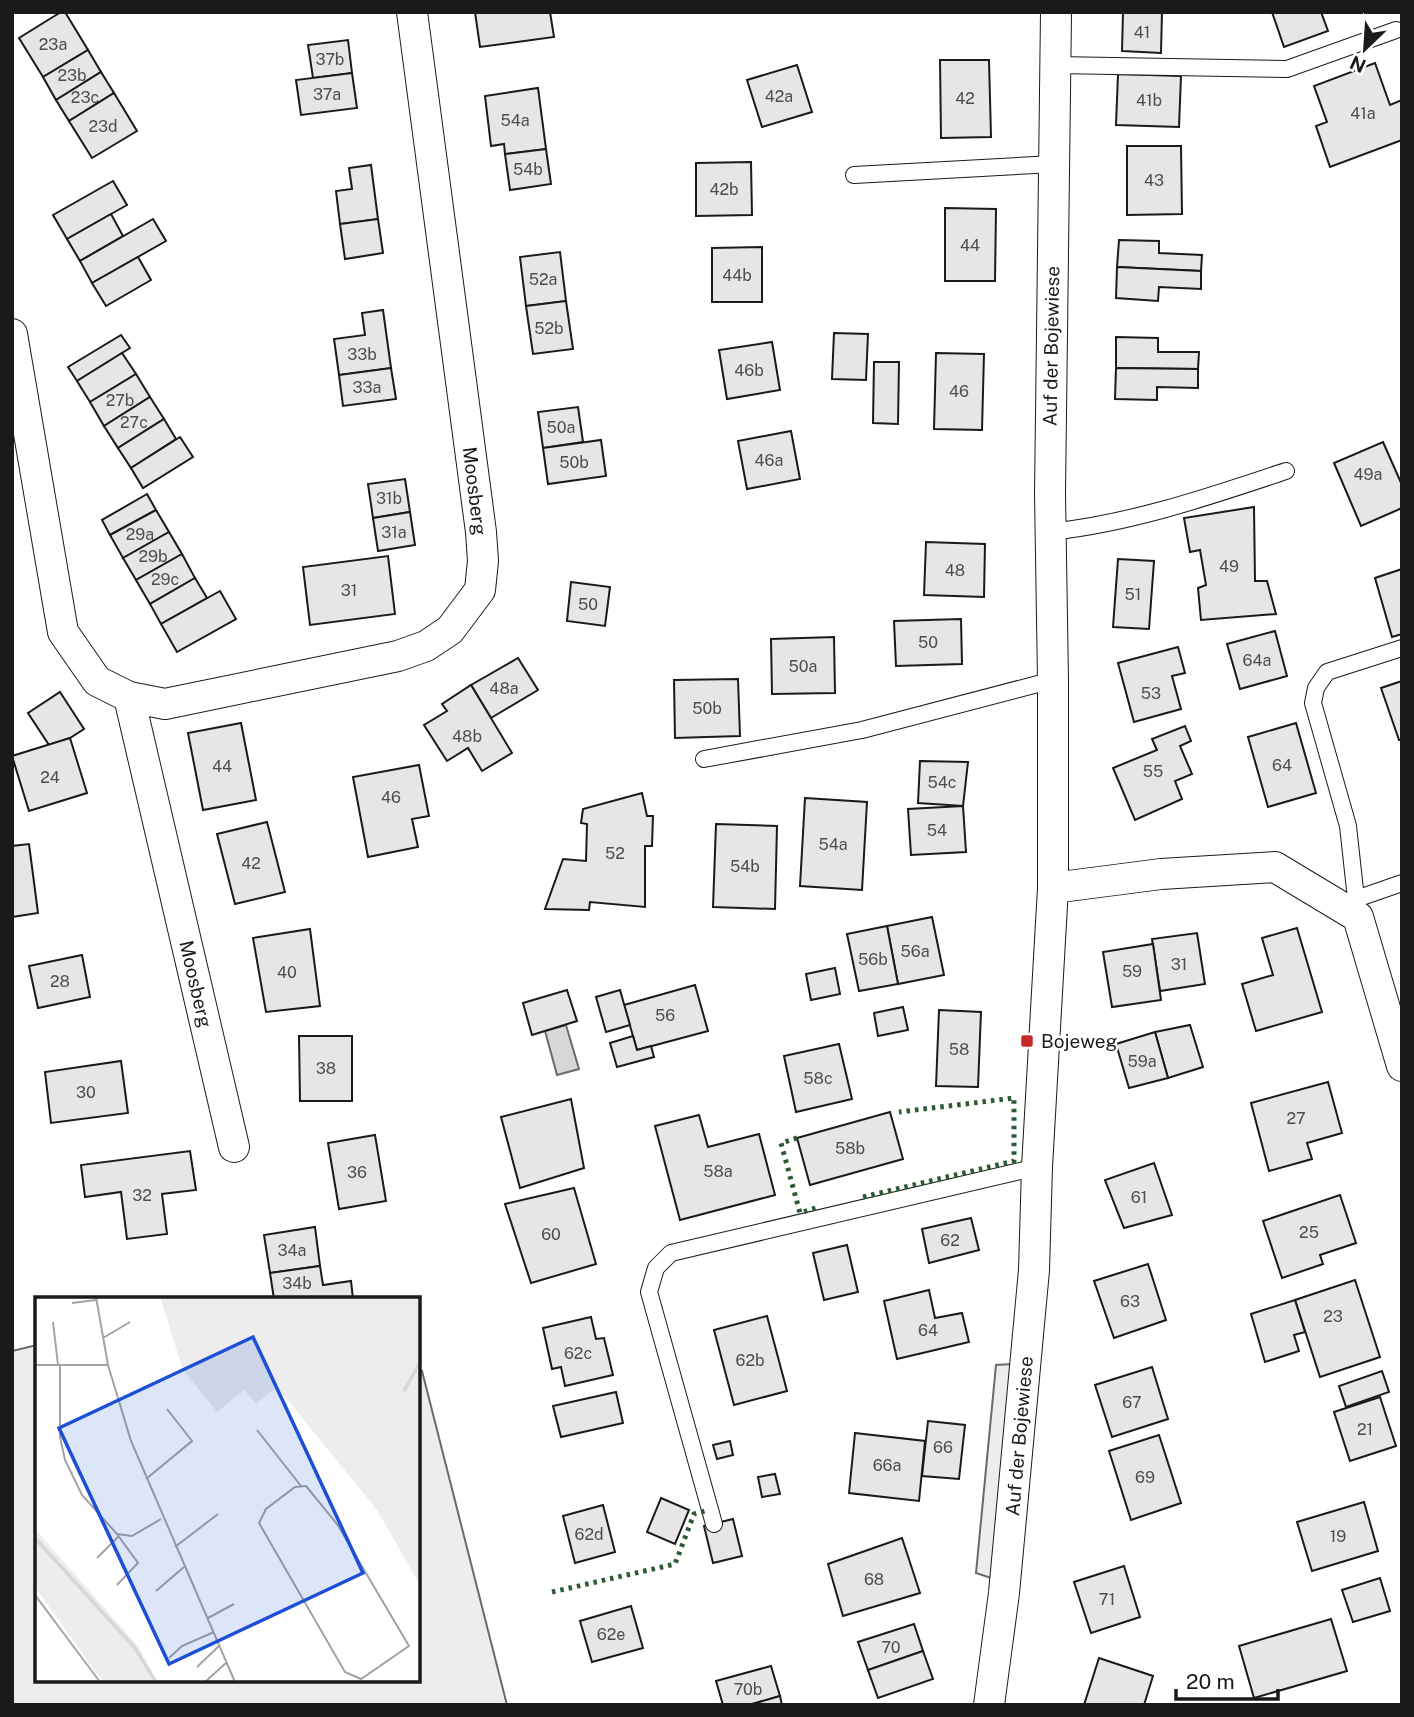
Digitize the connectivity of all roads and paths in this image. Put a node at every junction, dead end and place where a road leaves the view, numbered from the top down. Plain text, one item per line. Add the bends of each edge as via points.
1 (412, 12) edge
2 (1056, 12) edge
3 (1396, 30) dead end
4 (1055, 65) junction
5 (1054, 163) junction
6 (854, 175) dead end
7 (12, 334) edge
8 (1286, 471) dead end
9 (1050, 532) junction
10 (1402, 648) edge
11 (1054, 680) junction
12 (129, 697) junction
13 (704, 759) dead end
14 (1402, 883) edge
15 (1053, 888) junction
16 (1357, 908) junction
17 (1402, 1066) edge
18 (234, 1147) dead end
19 (1037, 1167) junction
20 (714, 1524) dead end
21 (989, 1705) edge

1 - 12 street, Moosberg via 481,532 480,590 450,630 426,646 398,656 165,704
2 - 4 street, Auf der Bojewiese
3 - 4 lane via 1287,69
4 - 5 street, Auf der Bojewiese
5 - 6 lane
5 - 9 street, Auf der Bojewiese
7 - 12 street, Moosberg via 63,632 97,681
8 - 9 lane via 1168,510
9 - 11 street, Auf der Bojewiese
10 - 16 lane via 1327,672 1313,703 1348,826
11 - 13 lane via 862,730
11 - 15 street, Auf der Bojewiese
12 - 18 street, Moosberg
14 - 16 lane
15 - 16 street via 1161,874 1275,867
15 - 19 street, Auf der Bojewiese
16 - 17 street
19 - 20 lane via 671,1253 656,1268 649,1292
19 - 21 street, Auf der Bojewiese via 1020,1439

